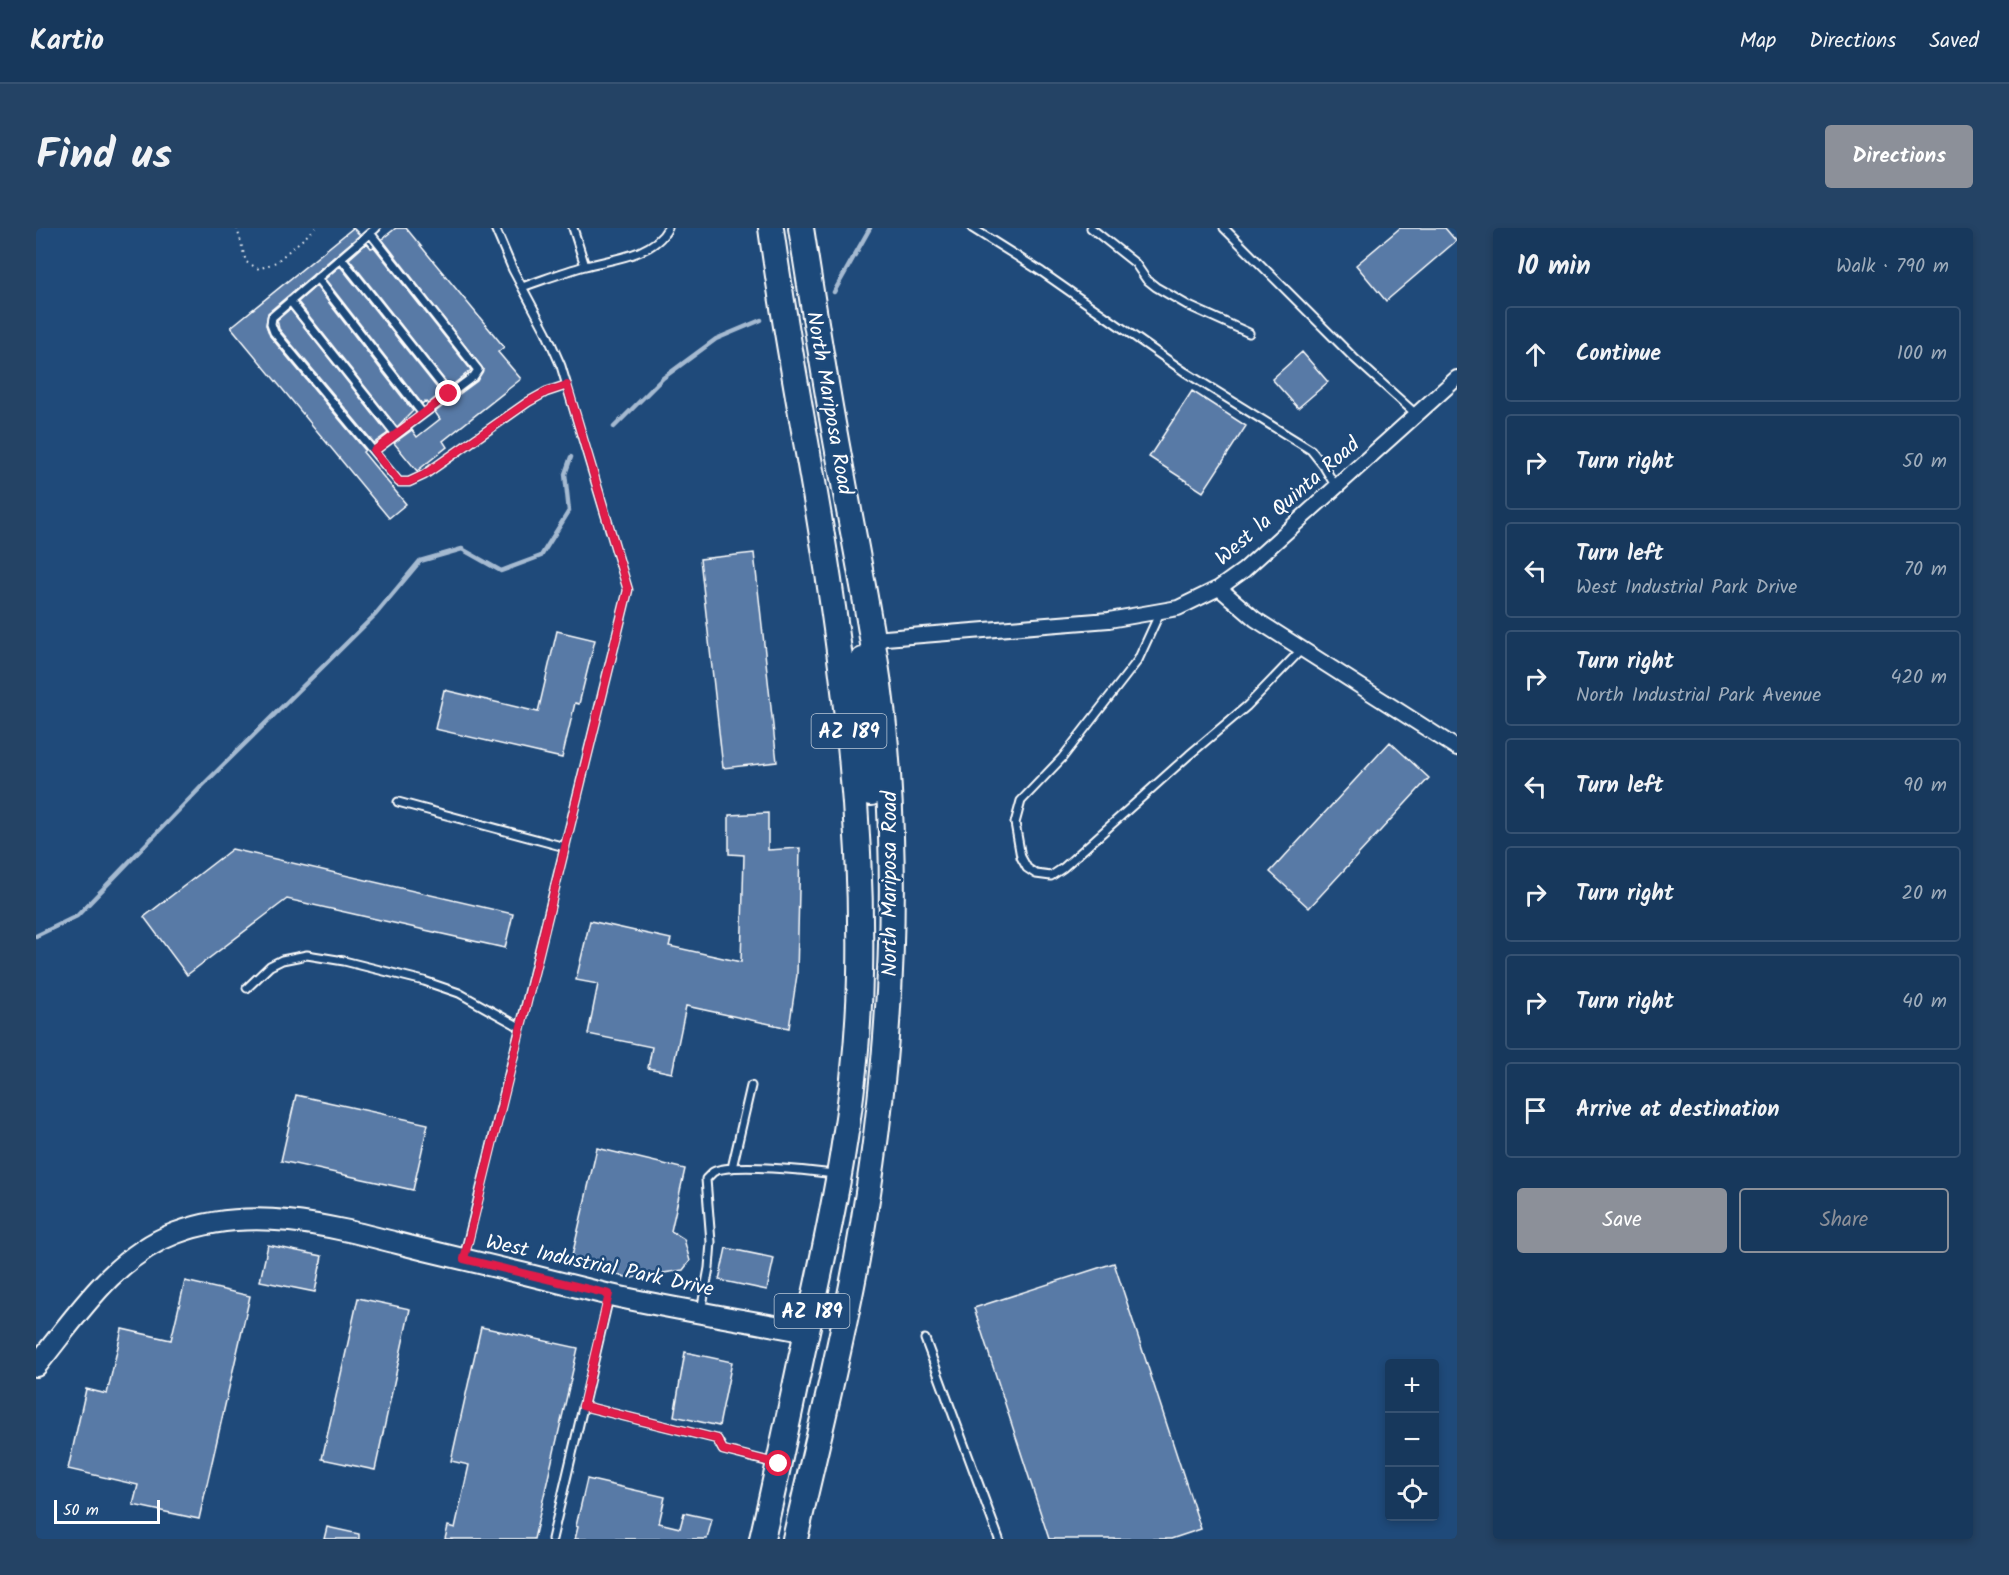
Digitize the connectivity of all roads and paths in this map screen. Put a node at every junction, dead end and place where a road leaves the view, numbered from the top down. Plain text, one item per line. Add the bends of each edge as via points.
1 (237, 228) edge
2 (316, 228) edge
3 (495, 228) edge
4 (573, 228) edge
5 (668, 228) edge
6 (801, 228) edge
7 (972, 228) edge
8 (1091, 228) edge
9 (1224, 228) edge
10 (373, 231) edge
11 (772, 236) edge
12 (341, 258) junction
13 (585, 266) junction
14 (317, 278) junction
15 (522, 287) junction
16 (290, 301) junction
17 (1249, 333) dead end
18 (807, 373) junction
19 (1457, 378) edge
20 (567, 385) junction
21 (449, 394) junction
22 (423, 414) junction
23 (1417, 415) junction
24 (396, 434) junction
25 (374, 451) junction
26 (1336, 487) junction
27 (1219, 588) junction
28 (1161, 610) junction
29 (873, 639) junction
30 (1302, 649) junction
31 (1457, 748) edge
32 (398, 802) dead end
33 (565, 847) junction
34 (247, 988) dead end
35 (520, 1027) junction
36 (852, 1082) junction
37 (883, 1083) junction
38 (750, 1086) dead end
39 (732, 1168) junction
40 (840, 1175) junction
41 (464, 1259) junction
42 (609, 1294) junction
43 (700, 1312) junction
44 (807, 1332) junction
45 (925, 1339) dead end
46 (36, 1366) edge
47 (583, 1406) junction
48 (779, 1464) junction
49 (552, 1539) edge
50 (762, 1539) edge
51 (793, 1539) edge
52 (999, 1539) edge

1 - 2 path via 246,262 259,269 276,262
3 - 15 lane
4 - 13 lane
5 - 13 lane via 646,248
6 - 18 highway, North Mariposa Road / AZ 189
7 - 26 lane via 1185,372 1311,450
8 - 17 lane via 1135,263 1156,287
9 - 23 lane
10 - 12 lane
10 - 21 lane via 478,368 477,373
11 - 18 highway, North Mariposa Road / AZ 189 via 783,303
12 - 14 lane
12 - 21 lane
13 - 15 lane
14 - 16 lane
14 - 22 lane
15 - 20 lane via 546,332
16 - 24 lane
16 - 25 lane via 272,317 274,332
18 - 29 highway, North Mariposa Road / AZ 189
18 - 36 highway, North Mariposa Road / AZ 189 via 855,797 860,980
19 - 23 street, West la Quinta Road
20 - 25 lane via 528,402 409,482 399,482
20 - 33 lane via 628,590
21 - 22 lane
22 - 24 lane
23 - 26 street, West la Quinta Road
24 - 25 lane
26 - 27 street, West la Quinta Road
27 - 28 street, West la Quinta Road via 1178,608
27 - 30 street via 1255,620
28 - 29 street, West la Quinta Road via 1109,620
28 - 30 lane via 1138,660 1062,758 1021,801 1016,823 1021,857 1036,874 1051,876 1063,868 1247,706
29 - 36 highway via 866,646 862,664 874,832 873,887
29 - 37 highway, North Mariposa Road / AZ 189 via 883,705 892,893
30 - 31 street
32 - 33 lane
33 - 35 lane
34 - 35 lane via 270,966 307,955 344,961 459,993
35 - 41 lane
36 - 40 highway, North Mariposa Road / AZ 189
37 - 44 highway via 830,1301 817,1328
37 - 51 highway, North Mariposa Road / AZ 189 via 856,1262
38 - 39 lane
39 - 40 lane
39 - 43 lane via 714,1171 706,1179 711,1242
40 - 44 highway, North Mariposa Road / AZ 189
41 - 42 street, West Industrial Park Drive
41 - 46 street, West Industrial Park Drive via 295,1221 248,1218 208,1223 174,1233 140,1251 108,1279
42 - 43 street, West Industrial Park Drive
42 - 47 lane
43 - 44 street, West Industrial Park Drive
44 - 48 highway, North Mariposa Road / AZ 189
44 - 51 highway via 815,1340 817,1369
45 - 52 lane
47 - 48 lane via 717,1439 723,1450
47 - 49 lane
48 - 50 highway, North Mariposa Road / AZ 189

